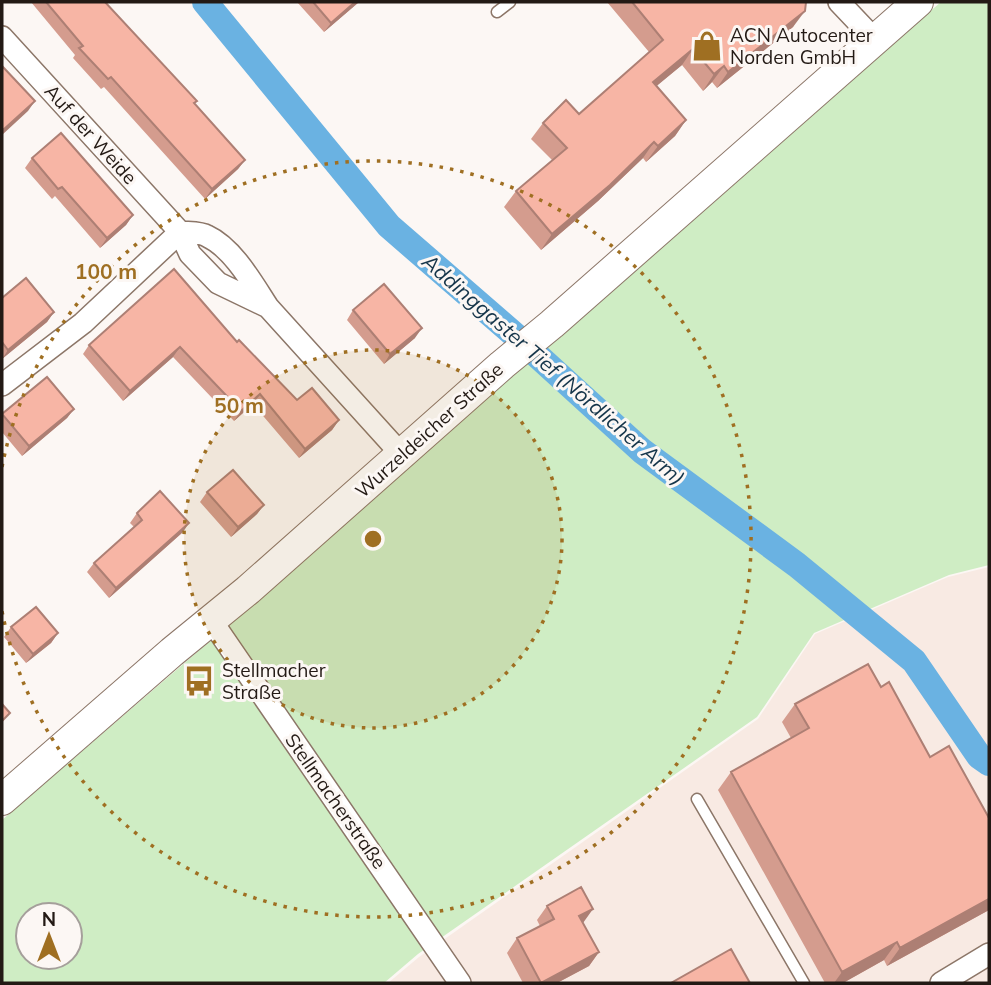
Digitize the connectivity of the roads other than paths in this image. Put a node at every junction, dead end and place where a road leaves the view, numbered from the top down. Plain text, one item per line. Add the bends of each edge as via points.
1 (510, 2) edge
2 (839, 2) edge
3 (918, 2) edge
4 (497, 12) dead end
5 (2, 37) edge
6 (875, 40) junction
7 (180, 232) junction
8 (268, 307) junction
9 (2, 385) edge
10 (402, 455) junction
11 (211, 620) junction
12 (697, 799) dead end
13 (2, 800) edge
14 (989, 954) edge
15 (460, 983) edge
16 (804, 983) edge
17 (941, 983) edge

1 - 4 lane
2 - 6 street
3 - 6 main road, Wurzeldeicher Straße
5 - 7 street, Auf der Weide
6 - 10 main road, Wurzeldeicher Straße
7 - 8 street, Auf der Weide via 190,254 218,284
7 - 8 street, Auf der Weide via 206,235 224,248
7 - 9 street via 83,323
8 - 10 street, Auf der Weide
10 - 11 main road, Wurzeldeicher Straße
11 - 13 main road, Wurzeldeicher Straße
11 - 15 street, Stellmacherstraße
12 - 16 lane
14 - 17 street

